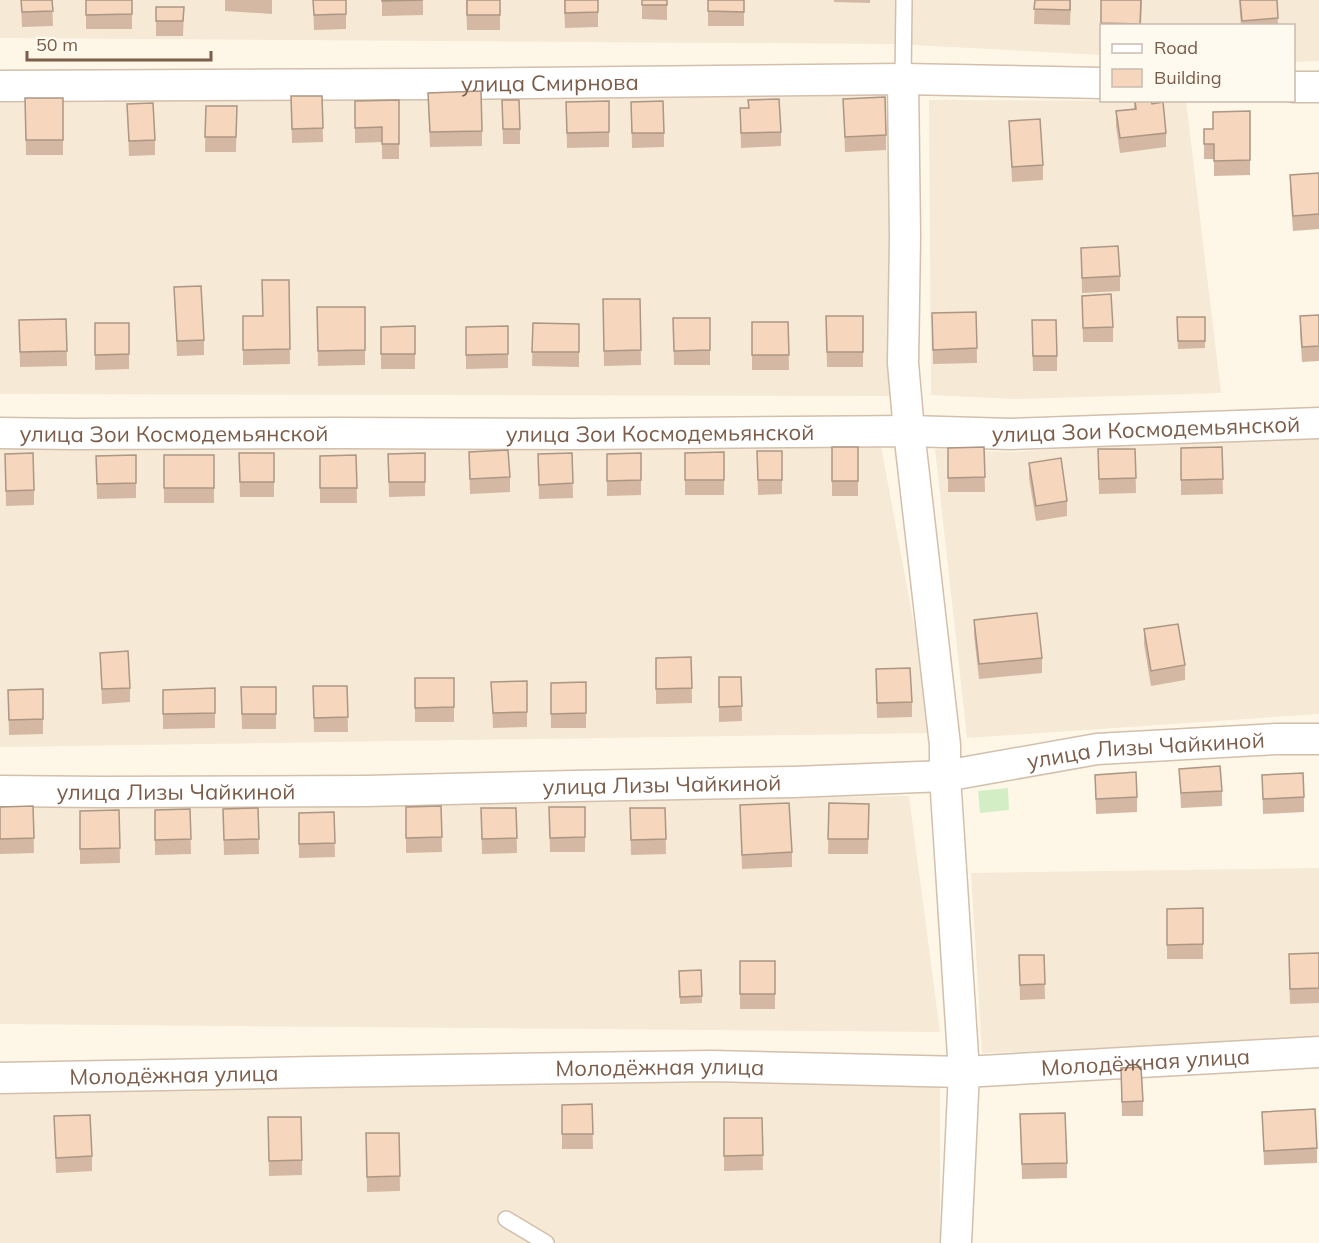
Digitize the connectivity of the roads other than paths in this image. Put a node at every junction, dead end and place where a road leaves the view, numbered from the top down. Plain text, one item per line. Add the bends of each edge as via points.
1 (904, 0) edge
2 (903, 79) junction
3 (1100, 83) edge
4 (0, 86) edge
5 (1295, 87) edge
6 (1319, 87) edge
7 (1319, 423) edge
8 (909, 431) junction
9 (0, 433) edge
10 (1319, 739) edge
11 (945, 776) junction
12 (0, 791) edge
13 (1319, 1052) edge
14 (964, 1072) junction
15 (0, 1078) edge
16 (506, 1219) dead end
17 (546, 1243) edge
18 (956, 1243) edge

1 - 2 lane
2 - 3 street, улица Смирнова
2 - 4 street, улица Смирнова
2 - 8 street via 903,363
5 - 6 street
7 - 8 street, улица Зои Космодемьянской via 1011,434
8 - 9 street, улица Зои Космодемьянской
8 - 11 street via 945,745
10 - 11 street, улица Лизы Чайкиной via 1097,749
11 - 12 street, улица Лизы Чайкиной via 366,791
11 - 14 street
13 - 14 street, Молодёжная улица
14 - 15 street, Молодёжная улица via 711,1066
14 - 18 street
16 - 17 lane

